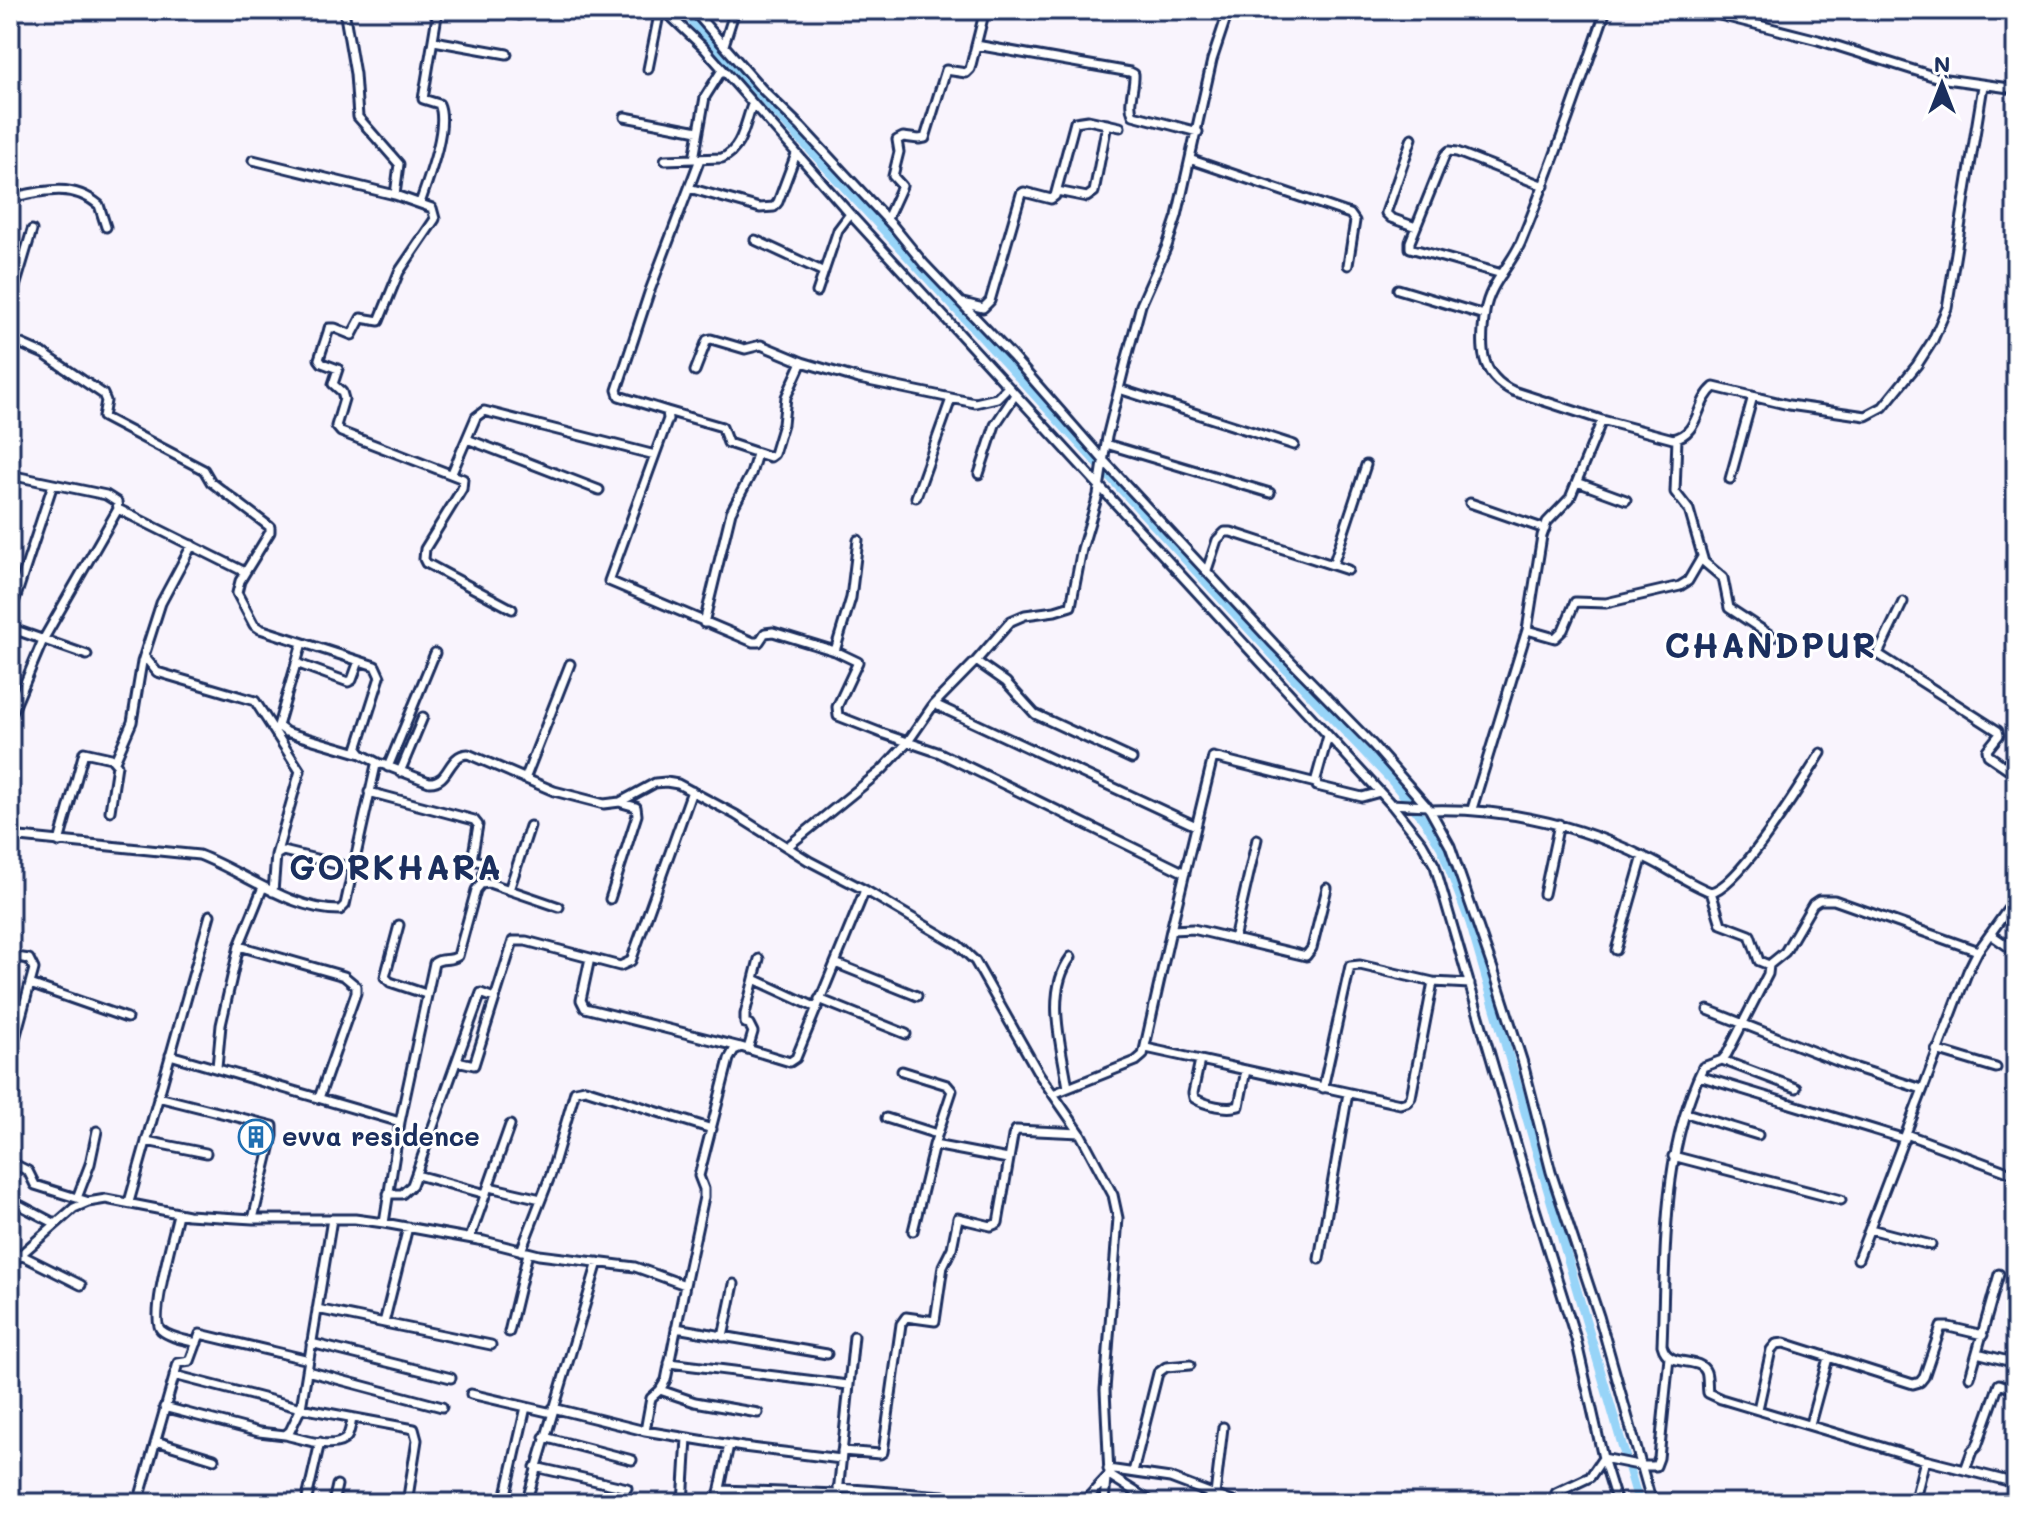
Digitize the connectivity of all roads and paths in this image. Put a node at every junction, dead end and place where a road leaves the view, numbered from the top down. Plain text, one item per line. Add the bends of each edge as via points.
1 (344, 10) edge
2 (438, 10) edge
3 (494, 10) edge
4 (662, 10) edge
5 (693, 10) edge
6 (735, 10) edge
7 (985, 10) edge
8 (1232, 10) edge
9 (1606, 10) edge
10 (1700, 10) edge
11 (519, 15) dead end
12 (434, 41) junction
13 (724, 45) junction
14 (976, 45) junction
15 (507, 54) dead end
16 (648, 69) dead end
17 (722, 70) junction
18 (1983, 86) junction
19 (2016, 89) edge
20 (752, 105) junction
21 (625, 117) dead end
22 (1107, 124) junction
23 (1120, 127) dead end
24 (698, 131) junction
25 (1198, 132) junction
26 (1412, 138) dead end
27 (796, 154) junction
28 (697, 159) junction
29 (253, 160) dead end
30 (665, 160) dead end
31 (1192, 160) junction
32 (1544, 186) junction
33 (689, 188) junction
34 (1057, 191) junction
35 (395, 195) junction
36 (10, 198) edge
37 (420, 203) junction
38 (850, 214) junction
39 (887, 219) junction
40 (106, 227) dead end
41 (1416, 227) junction
42 (32, 230) dead end
43 (755, 240) dead end
44 (1348, 265) dead end
45 (824, 272) junction
46 (1502, 274) junction
47 (1398, 289) dead end
48 (817, 292) dead end
49 (961, 303) junction
50 (10, 304) edge
51 (1484, 315) junction
52 (10, 339) edge
53 (802, 362) junction
54 (695, 371) dead end
55 (1008, 387) junction
56 (1119, 389) junction
57 (1015, 395) junction
58 (1753, 396) junction
59 (951, 399) junction
60 (667, 411) junction
61 (1602, 420) junction
62 (1677, 438) junction
63 (467, 439) junction
64 (1106, 444) junction
65 (1294, 445) dead end
66 (757, 454) junction
67 (655, 455) junction
68 (1105, 462) junction
69 (1366, 465) dead end
70 (452, 473) junction
71 (979, 474) dead end
72 (10, 475) edge
73 (1730, 479) dead end
74 (1577, 482) junction
75 (53, 484) junction
76 (1100, 487) junction
77 (599, 490) dead end
78 (1270, 493) dead end
79 (916, 497) dead end
80 (1626, 500) dead end
81 (1470, 503) dead end
82 (118, 509) junction
83 (1545, 529) junction
84 (858, 540) dead end
85 (192, 545) junction
86 (1702, 557) junction
87 (1333, 565) junction
88 (1207, 570) junction
89 (1348, 570) dead end
90 (245, 572) junction
91 (1903, 602) dead end
92 (512, 609) dead end
93 (10, 615) edge
94 (704, 623) junction
95 (10, 628) edge
96 (1527, 630) junction
97 (1773, 637) dead end
98 (43, 640) junction
99 (302, 643) junction
100 (835, 651) junction
101 (435, 653) dead end
102 (87, 655) dead end
103 (144, 656) junction
104 (359, 661) junction
105 (976, 661) junction
106 (296, 663) junction
107 (570, 664) dead end
108 (934, 704) junction
109 (423, 717) dead end
110 (10, 718) edge
111 (1328, 736) junction
112 (907, 743) junction
113 (1821, 753) dead end
114 (361, 754) junction
115 (1132, 759) dead end
116 (115, 761) junction
117 (378, 763) junction
118 (388, 767) junction
119 (400, 772) junction
120 (2016, 774) edge
121 (525, 779) junction
122 (1316, 783) junction
123 (692, 791) junction
124 (369, 792) junction
125 (1380, 792) junction
126 (620, 802) junction
127 (1394, 805) junction
128 (1426, 807) junction
129 (1472, 809) junction
130 (110, 811) dead end
131 (1559, 824) junction
132 (530, 826) dead end
133 (1196, 826) junction
134 (10, 836) edge
135 (1257, 839) dead end
136 (59, 842) junction
137 (787, 847) junction
138 (276, 855) junction
139 (1643, 856) junction
140 (353, 868) junction
141 (1185, 873) junction
142 (481, 884) junction
143 (263, 887) junction
144 (1327, 888) dead end
145 (509, 890) junction
146 (865, 890) junction
147 (273, 892) junction
148 (1711, 892) junction
149 (1544, 894) dead end
150 (2016, 898) edge
151 (610, 899) dead end
152 (559, 907) dead end
153 (210, 915) dead end
154 (399, 925) dead end
155 (1171, 930) junction
156 (1990, 934) junction
157 (1234, 939) junction
158 (239, 946) junction
159 (1616, 950) dead end
160 (1978, 951) junction
161 (2016, 952) edge
162 (10, 956) edge
163 (1071, 957) dead end
164 (590, 958) junction
165 (759, 959) dead end
166 (835, 963) junction
167 (1769, 965) junction
168 (754, 979) junction
169 (1433, 982) junction
170 (30, 984) junction
171 (1470, 984) junction
172 (426, 994) junction
173 (917, 996) dead end
174 (494, 998) junction
175 (819, 999) junction
176 (817, 1008) junction
177 (1708, 1010) dead end
178 (127, 1018) dead end
179 (1743, 1025) junction
180 (906, 1034) dead end
181 (744, 1048) junction
182 (1146, 1048) junction
183 (1936, 1050) junction
184 (170, 1055) junction
185 (10, 1057) edge
186 (1200, 1060) junction
187 (1722, 1060) junction
188 (457, 1061) junction
189 (217, 1067) junction
190 (1996, 1068) dead end
191 (1246, 1070) junction
192 (902, 1071) dead end
193 (1699, 1076) junction
194 (1068, 1088) junction
195 (1323, 1088) junction
196 (1796, 1088) dead end
197 (1922, 1089) junction
198 (1348, 1093) junction
199 (1053, 1094) junction
200 (158, 1097) junction
201 (319, 1098) junction
202 (1686, 1113) junction
203 (886, 1118) dead end
204 (400, 1122) junction
205 (510, 1125) dead end
206 (712, 1129) junction
207 (97, 1131) dead end
208 (1080, 1133) junction
209 (937, 1134) junction
210 (1758, 1135) dead end
211 (1906, 1137) junction
212 (146, 1141) junction
213 (934, 1145) junction
214 (206, 1153) dead end
215 (1673, 1156) junction
216 (1008, 1159) junction
217 (10, 1162) edge
218 (417, 1175) junction
219 (2016, 1175) edge
220 (488, 1190) junction
221 (388, 1194) junction
222 (77, 1198) junction
223 (541, 1199) junction
224 (10, 1200) edge
225 (1841, 1200) dead end
226 (88, 1202) junction
227 (129, 1202) junction
228 (178, 1214) junction
229 (253, 1219) junction
230 (332, 1219) junction
231 (384, 1223) junction
232 (56, 1224) junction
233 (408, 1227) junction
234 (1870, 1229) junction
235 (913, 1231) dead end
236 (470, 1238) junction
237 (1931, 1245) dead end
238 (524, 1252) junction
239 (21, 1255) junction
240 (1319, 1259) dead end
241 (1858, 1259) dead end
242 (598, 1262) junction
243 (10, 1264) edge
244 (1999, 1274) dead end
245 (734, 1284) dead end
246 (81, 1285) dead end
247 (685, 1285) junction
248 (317, 1309) junction
249 (384, 1323) junction
250 (676, 1328) junction
251 (509, 1332) dead end
252 (1983, 1335) junction
253 (854, 1336) dead end
254 (723, 1337) junction
255 (197, 1343) junction
256 (311, 1343) junction
257 (491, 1345) dead end
258 (2016, 1351) edge
259 (1977, 1353) junction
260 (827, 1354) dead end
261 (1669, 1357) junction
262 (1828, 1358) junction
263 (309, 1360) junction
264 (669, 1363) junction
265 (1190, 1365) dead end
266 (307, 1371) junction
267 (174, 1375) junction
268 (1970, 1377) dead end
269 (451, 1378) dead end
270 (848, 1385) junction
271 (660, 1390) junction
272 (2016, 1390) edge
273 (471, 1394) dead end
274 (164, 1407) junction
275 (442, 1407) dead end
276 (526, 1407) junction
277 (301, 1408) junction
278 (1758, 1409) junction
279 (552, 1410) junction
280 (758, 1413) dead end
281 (352, 1418) junction
282 (1810, 1424) junction
283 (1223, 1427) dead end
284 (645, 1431) junction
285 (285, 1435) junction
286 (544, 1437) junction
287 (687, 1438) junction
288 (156, 1441) junction
289 (320, 1442) junction
290 (729, 1445) junction
291 (841, 1455) junction
292 (214, 1459) dead end
293 (1606, 1459) junction
294 (632, 1460) dead end
295 (1925, 1460) junction
296 (1638, 1466) junction
297 (535, 1467) junction
298 (1965, 1470) junction
299 (1133, 1472) junction
300 (1108, 1474) junction
301 (2016, 1483) edge
302 (337, 1485) dead end
303 (627, 1488) dead end
304 (720, 1490) junction
305 (799, 1493) junction
306 (1556, 1493) dead end
307 (837, 1495) edge
308 (1215, 1495) junction
309 (943, 1496) dead end
310 (138, 1503) edge
311 (306, 1503) edge
312 (333, 1503) edge
313 (407, 1503) edge
314 (504, 1503) edge
315 (526, 1503) edge
316 (683, 1503) edge
317 (717, 1503) edge
318 (798, 1503) edge
319 (1083, 1503) edge
320 (1104, 1503) edge
321 (1153, 1503) edge
322 (1199, 1503) edge
323 (1236, 1503) edge
324 (1617, 1503) edge
325 (1652, 1503) edge
326 (1914, 1503) edge

1 - 35 street via 358,117 399,164
2 - 12 street
3 - 11 street
4 - 16 street
4 - 17 street
5 - 13 street
6 - 13 street
7 - 14 street
8 - 25 street via 1212,60
9 - 32 street
10 - 18 street
12 - 15 street
12 - 37 street via 423,99 439,104 442,112
13 - 39 street
14 - 25 street via 1130,72 1133,115
14 - 39 street via 969,72 946,70 925,138 897,140 893,176 902,186
17 - 20 street
17 - 24 street via 705,97
18 - 19 street
18 - 58 street via 1947,308 1917,365 1883,407 1866,416
20 - 27 street
20 - 28 street via 730,155
21 - 24 street
22 - 23 street
22 - 34 street via 1075,122
22 - 34 street via 1094,192 1087,197
24 - 28 street
25 - 31 street
26 - 41 street via 1386,213
27 - 33 street via 774,207 760,208
27 - 38 street
28 - 30 street
28 - 33 street
29 - 35 street
31 - 44 street via 1350,214 1355,221
31 - 56 street via 1167,246 1141,305
32 - 41 street via 1449,151
32 - 46 street
33 - 60 street via 617,390 619,396
34 - 49 street via 1051,199 1021,194 990,301 983,308
35 - 37 street
36 - 40 street via 49,189 71,191 99,205
37 - 70 street via 432,208 435,219 399,272 381,319 361,318 352,335 329,328 319,359 338,369 333,384 344,399 337,429
38 - 45 street via 838,230
38 - 55 street
39 - 49 street
41 - 46 street via 1410,245 1414,251
42 - 50 street
43 - 45 street
45 - 48 street
46 - 51 street via 1487,298
47 - 51 street
49 - 68 street
51 - 61 street via 1485,366 1501,385
52 - 90 street via 44,354 103,394 103,417 204,470 211,482 266,523 270,532
53 - 54 street via 761,345 745,349 711,339
53 - 59 street
53 - 66 street via 786,397 774,454
55 - 57 street
55 - 59 street via 990,402
56 - 64 street
56 - 65 street
57 - 71 street via 995,425
57 - 76 street
58 - 62 street via 1714,387 1690,432
58 - 73 street
59 - 79 street
60 - 66 street via 722,427 728,443
60 - 67 street
61 - 62 street
61 - 74 street
62 - 86 street via 1675,492 1689,510
63 - 67 street via 484,411
63 - 70 street
63 - 77 street
64 - 68 street
64 - 78 street
66 - 94 street via 731,512
67 - 94 street via 609,581
68 - 76 street
68 - 88 street
69 - 87 street
70 - 92 street via 463,479 462,489 424,559
72 - 75 street
74 - 80 street
74 - 83 street
75 - 82 street via 113,497
75 - 93 street
76 - 105 street via 1071,606 1016,617
76 - 111 street
81 - 83 street
82 - 85 street
82 - 98 street
83 - 96 street
84 - 100 street via 851,598
85 - 90 street
85 - 103 street via 161,603
86 - 96 street via 1680,586 1606,603 1575,602 1555,638
86 - 97 street via 1723,578 1729,608
87 - 88 street via 1225,532
87 - 89 street
88 - 128 street
90 - 99 street via 237,593 254,625
91 - 120 street via 1878,654 1998,731 1988,755
94 - 100 street via 753,642 773,632
95 - 98 street
96 - 129 street
98 - 102 street
98 - 110 street
99 - 104 street
99 - 106 street
100 - 112 street via 858,662 837,707 838,716
101 - 118 street
103 - 116 street via 132,722
103 - 138 street via 157,672 255,701 300,771
104 - 106 street via 348,682
104 - 114 street via 375,666 380,677 358,741
105 - 108 street
105 - 115 street via 1006,682 1035,714
106 - 114 street via 278,721 280,730
107 - 121 street
108 - 112 street
108 - 133 street
109 - 119 street
111 - 122 street
111 - 125 street
112 - 137 street via 882,770
112 - 141 street via 940,753
113 - 148 street via 1744,863 1720,890
114 - 117 street
116 - 130 street
116 - 136 street via 84,752
117 - 118 street
117 - 124 street
118 - 119 street
119 - 121 street via 436,783 455,758 468,754
121 - 126 street via 585,801
122 - 125 street via 1353,796
122 - 133 street via 1213,757
123 - 126 street via 655,783
123 - 137 street
123 - 164 street via 631,961 620,966
124 - 140 street
124 - 142 street via 474,820 478,834 472,860 486,863
125 - 127 street
126 - 151 street via 636,807 637,815
127 - 128 street
127 - 171 street via 1435,866
128 - 129 street
128 - 296 street via 1450,846 1499,987 1551,1172 1599,1316
129 - 131 street
131 - 139 street
131 - 149 street
132 - 145 street
133 - 141 street
134 - 136 street
135 - 157 street
136 - 143 street via 199,855
137 - 146 street
138 - 140 street via 289,851
138 - 147 street
139 - 148 street
139 - 159 street
140 - 147 street via 340,910
141 - 155 street
142 - 145 street
142 - 172 street via 458,956 434,963
143 - 147 street
143 - 158 street
144 - 157 street via 1306,956
145 - 152 street
146 - 166 street
146 - 199 street via 958,945 975,961
148 - 167 street via 1721,924 1750,935 1759,961
150 - 156 street
153 - 184 street
154 - 172 street via 385,977
155 - 157 street via 1193,929
155 - 182 street
156 - 160 street
156 - 161 street
158 - 189 street
158 - 201 street via 344,976 356,986
160 - 167 street via 1826,899 1813,904 1785,952
160 - 183 street
162 - 170 street via 33,963
163 - 194 street via 1057,1003
164 - 174 street via 513,941
164 - 181 street via 581,1000 585,1008
165 - 168 street
166 - 173 street
166 - 175 street
167 - 179 street
168 - 176 street
168 - 181 street via 745,1014 753,1032
169 - 171 street
169 - 195 street via 1350,966
169 - 198 street via 1411,1097 1392,1103
170 - 178 street
170 - 185 street
171 - 293 street via 1576,1339
172 - 204 street
174 - 188 street via 481,993
174 - 188 street via 474,1065
175 - 176 street
175 - 180 street
176 - 181 street via 790,1062
177 - 179 street
179 - 187 street
179 - 197 street
181 - 206 street via 734,1050 729,1059
182 - 186 street
182 - 194 street via 1136,1061
183 - 190 street
183 - 197 street
184 - 189 street
184 - 200 street
186 - 191 street
186 - 191 street via 1194,1098 1215,1105 1239,1106
187 - 193 street via 1709,1063
187 - 196 street
188 - 218 street
189 - 201 street
191 - 195 street
192 - 209 street via 950,1088
193 - 202 street
193 - 211 street
194 - 199 street
195 - 198 street
197 - 211 street
198 - 240 street
199 - 208 street
200 - 212 street
200 - 229 street via 273,1126
201 - 204 street
202 - 210 street
202 - 215 street
203 - 209 street
204 - 221 street
205 - 220 street
206 - 223 street via 580,1089 572,1097
206 - 247 street via 699,1176 704,1197
207 - 222 street
208 - 216 street via 1016,1130
208 - 300 street via 1108,1184 1118,1218 1105,1390
209 - 213 street
211 - 219 street
211 - 234 street
212 - 214 street
212 - 227 street
213 - 216 street
213 - 235 street
215 - 225 street
215 - 261 street via 1662,1345
216 - 291 street via 996,1226 964,1218 955,1222 935,1321 906,1317 901,1324 883,1452
217 - 222 street via 28,1171 35,1185
218 - 220 street
218 - 221 street via 408,1191
220 - 223 street
220 - 236 street
221 - 231 street
222 - 226 street
223 - 238 street
224 - 232 street
226 - 227 street
226 - 232 street
227 - 228 street
228 - 229 street
228 - 255 street via 158,1303 158,1326
229 - 230 street
230 - 231 street
230 - 248 street
231 - 233 street
232 - 239 street
233 - 236 street
233 - 249 street
234 - 237 street
234 - 241 street
236 - 238 street
238 - 242 street
238 - 251 street
239 - 243 street
239 - 246 street
242 - 247 street via 635,1267
242 - 279 street
244 - 252 street
245 - 254 street
247 - 250 street
248 - 249 street
248 - 256 street
249 - 257 street
250 - 254 street
250 - 264 street
252 - 259 street
252 - 262 street via 1941,1327 1924,1377 1913,1384
253 - 270 street
254 - 260 street
255 - 263 street via 203,1334
255 - 267 street via 190,1361 180,1361
256 - 263 street
256 - 269 street
258 - 259 street via 2008,1361
259 - 268 street
261 - 278 street via 1706,1370 1708,1393
261 - 296 street via 1659,1458 1656,1466
262 - 278 street via 1776,1344
262 - 282 street
263 - 266 street
264 - 270 street
264 - 271 street
265 - 299 street via 1158,1373
266 - 275 street
266 - 277 street
267 - 274 street
267 - 277 street
270 - 291 street
271 - 280 street
271 - 284 street via 651,1398
272 - 298 street via 1999,1384
273 - 276 street
274 - 285 street
274 - 288 street
276 - 279 street
276 - 314 street
277 - 281 street
277 - 285 street
278 - 282 street
279 - 284 street
279 - 286 street
281 - 289 street via 344,1440
281 - 313 street via 417,1433
282 - 295 street
283 - 308 street
284 - 287 street
285 - 289 street
286 - 294 street
286 - 297 street
287 - 290 street
287 - 316 street
288 - 292 street
288 - 310 street
289 - 311 street
290 - 291 street
290 - 304 street
291 - 307 street
293 - 296 street
293 - 306 street via 1590,1477
293 - 324 street
295 - 298 street
295 - 326 street
296 - 325 street
297 - 303 street
297 - 315 street
298 - 301 street
299 - 300 street
299 - 308 street
300 - 319 street
300 - 320 street
300 - 321 street
302 - 312 street
304 - 305 street
304 - 317 street
305 - 307 street
305 - 318 street
307 - 309 street
308 - 322 street
308 - 323 street

